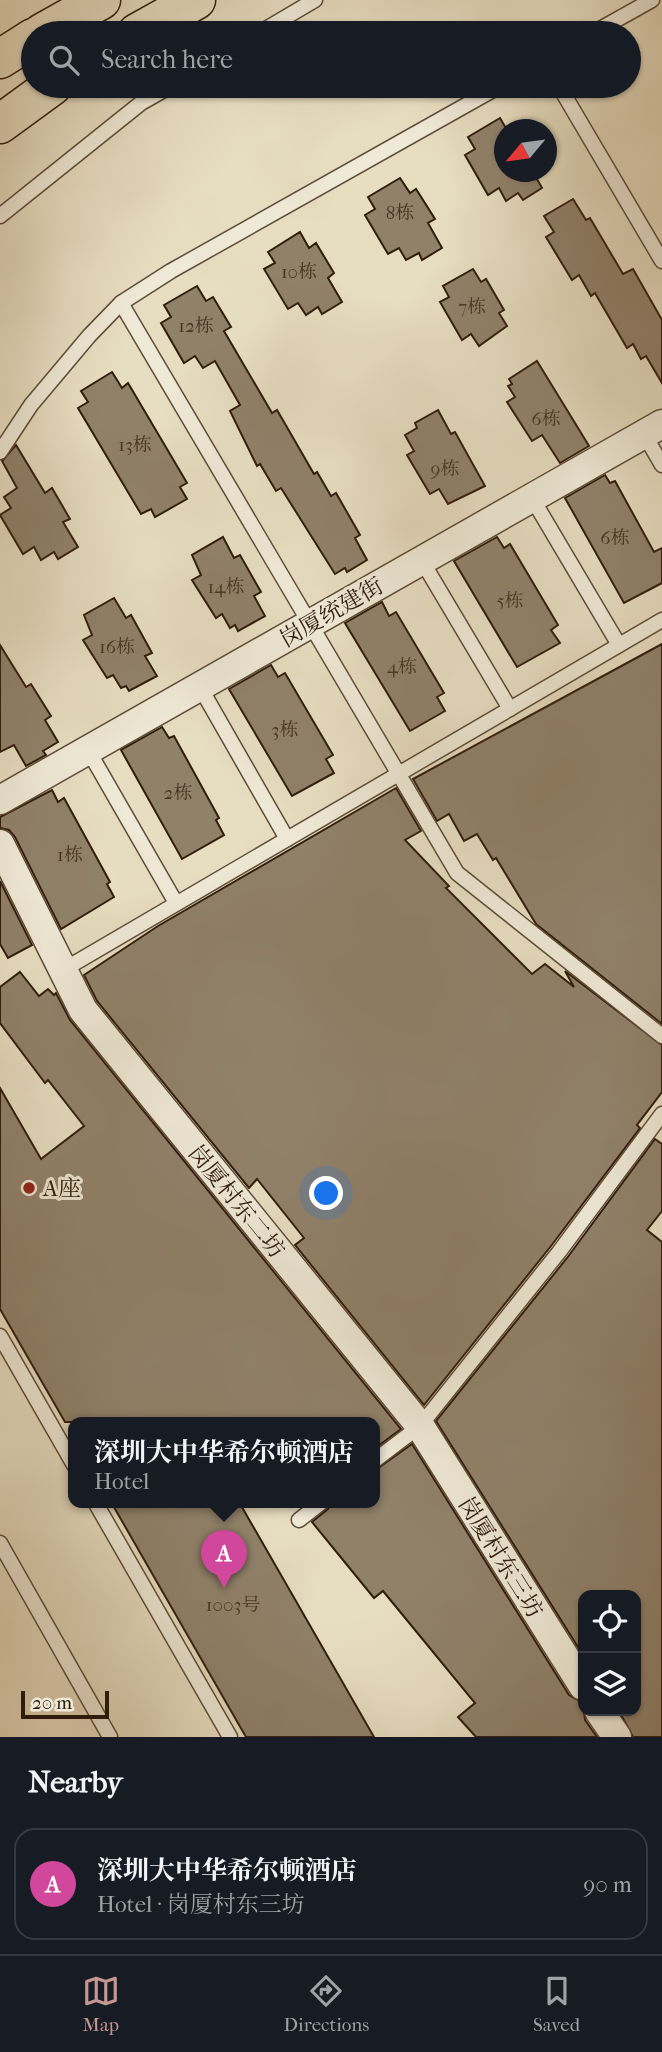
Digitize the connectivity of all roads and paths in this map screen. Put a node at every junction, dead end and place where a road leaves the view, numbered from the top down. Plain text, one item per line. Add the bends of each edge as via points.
1 (101, 0) edge
2 (196, 0) edge
3 (315, 0) edge
4 (652, 0) edge
5 (63, 21) edge
6 (158, 21) edge
7 (279, 21) edge
8 (614, 21) edge
9 (21, 46) edge
10 (0, 59) edge
11 (36, 98) edge
12 (150, 98) edge
13 (479, 98) edge
14 (566, 98) edge
15 (0, 124) edge
16 (0, 216) edge
17 (662, 261) edge
18 (121, 303) junction
19 (653, 429) edge
20 (0, 452) edge
21 (662, 466) edge
22 (532, 498) junction
23 (422, 561) junction
24 (662, 620) edge
25 (309, 625) junction
26 (619, 645) junction
27 (200, 687) junction
28 (510, 709) junction
29 (88, 750) junction
30 (398, 774) junction
31 (0, 800) edge
32 (287, 839) junction
33 (0, 844) edge
34 (176, 903) junction
35 (63, 970) junction
36 (662, 1036) edge
37 (662, 1114) edge
38 (0, 1336) edge
39 (420, 1426) junction
40 (68, 1455) edge
41 (380, 1456) edge
42 (98, 1508) edge
43 (314, 1508) edge
44 (299, 1520) dead end
45 (0, 1543) edge
46 (578, 1678) edge
47 (602, 1716) edge
48 (110, 1737) edge
49 (230, 1737) edge
50 (617, 1737) edge

1 - 5 highway
2 - 6 highway
3 - 7 lane
4 - 8 lane
9 - 10 highway
11 - 15 highway
12 - 16 lane
13 - 18 lane
14 - 17 lane
18 - 20 lane via 31,405
18 - 25 lane
19 - 21 lane
19 - 22 street, 岗厦统建街
22 - 23 street, 岗厦统建街
22 - 26 lane
23 - 25 street, 岗厦统建街
23 - 28 lane
24 - 26 lane
25 - 27 street, 岗厦统建街
25 - 30 lane
26 - 28 lane
27 - 29 street, 岗厦统建街
27 - 32 lane
28 - 30 lane
29 - 31 street, 岗厦统建街
29 - 34 lane
30 - 32 lane
30 - 36 lane via 457,873
32 - 34 lane
33 - 35 street, 岗厦村东二坊
34 - 35 lane
35 - 39 street, 岗厦村东二坊 via 83,1010
37 - 39 lane
38 - 40 lane
39 - 41 lane
39 - 46 street, 岗厦村东三坊
42 - 49 lane
43 - 44 lane
45 - 48 lane
47 - 50 street

